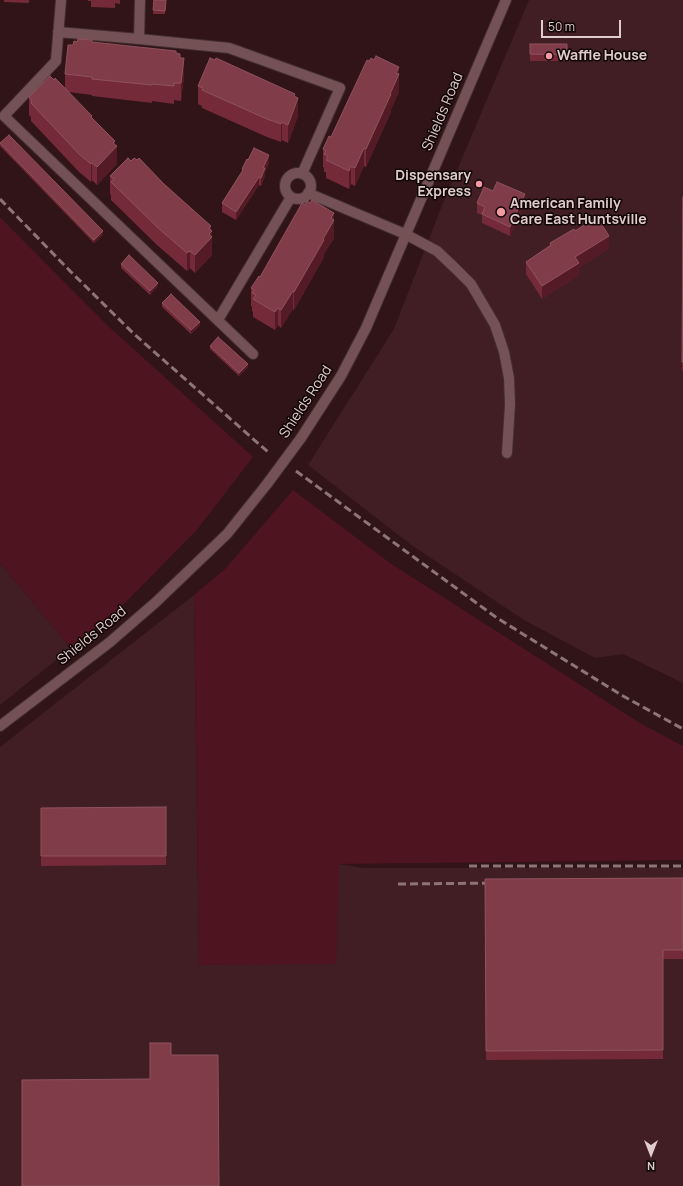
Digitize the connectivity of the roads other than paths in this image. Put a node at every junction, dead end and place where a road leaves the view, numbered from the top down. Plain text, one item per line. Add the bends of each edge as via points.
1 (60, 0) edge
2 (140, 0) edge
3 (506, 0) edge
4 (58, 32) junction
5 (139, 39) junction
6 (302, 174) junction
7 (308, 193) junction
8 (291, 197) junction
9 (405, 234) junction
10 (218, 320) junction
11 (253, 354) dead end
12 (507, 453) dead end
13 (0, 726) edge

1 - 4 street
2 - 5 street
3 - 9 street, Shields Road
4 - 5 street
4 - 10 street via 56,61 4,116
5 - 6 street via 229,48 340,88
6 - 7 street via 309,179 311,187
6 - 8 street via 294,174 286,182 286,191
7 - 8 street via 300,198
7 - 9 street
8 - 10 street
9 - 12 street via 437,251 471,284 495,325 509,378
9 - 13 street, Shields Road, bridge via 366,328 341,376 301,438 227,534 110,642
10 - 11 street

